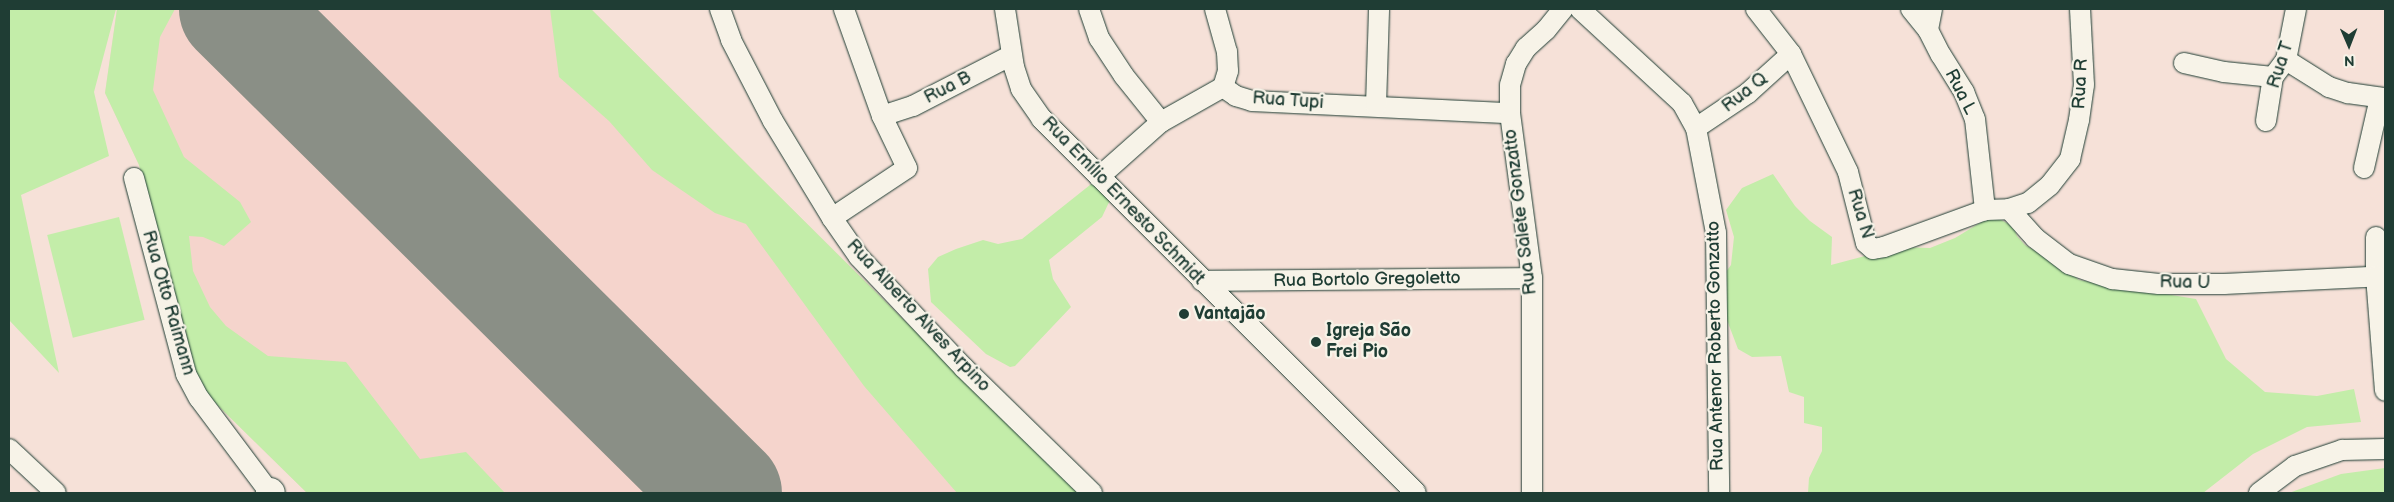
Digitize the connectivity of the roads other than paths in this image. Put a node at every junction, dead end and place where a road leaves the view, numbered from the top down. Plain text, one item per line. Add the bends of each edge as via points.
1 (720, 9) edge
2 (844, 9) edge
3 (1005, 9) edge
4 (1089, 9) edge
5 (1215, 9) edge
6 (1379, 9) edge
7 (1563, 9) edge
8 (1756, 9) edge
9 (1911, 9) edge
10 (1932, 9) edge
11 (2080, 9) edge
12 (2296, 9) edge
13 (1586, 10) edge
14 (1928, 30) junction
15 (1792, 54) junction
16 (1012, 55) junction
17 (2286, 60) junction
18 (2184, 63) dead end
19 (2273, 76) junction
20 (1224, 87) junction
21 (2383, 98) edge
22 (1376, 106) junction
23 (1510, 113) junction
24 (882, 116) junction
25 (2266, 121) dead end
26 (1161, 122) junction
27 (1696, 128) junction
28 (2070, 159) joint
29 (2364, 168) dead end
30 (1100, 176) junction
31 (134, 178) dead end
32 (1985, 210) junction
33 (2009, 210) junction
34 (832, 218) junction
35 (2376, 237) dead end
36 (2381, 276) edge
37 (1532, 278) junction
38 (1202, 281) junction
39 (2385, 391) edge
40 (9, 449) edge
41 (2385, 449) edge
42 (56, 493) edge
43 (270, 493) edge
44 (1092, 493) edge
45 (1416, 493) edge
46 (1532, 493) edge
47 (1719, 493) edge
48 (2259, 493) edge

1 - 34 street, Rua Alberto Alves Arpino via 731,40 773,121
2 - 24 street
3 - 16 street, Rua Emílio Ernesto Schmidt
4 - 26 street via 1099,38
5 - 20 street via 1227,52 1228,71
6 - 22 street
7 - 23 street, Rua Salete Gonzatto via 1526,48 1516,64 1510,85
8 - 15 street, Rua N
9 - 14 street, Rua L
10 - 14 street
11 - 28 street, Rua R via 2084,85
12 - 17 street, Rua T
13 - 27 street, Rua Antenor Roberto Gonzatto via 1682,103
14 - 32 street, Rua L via 1964,92 1975,119
15 - 27 street, Rua Q via 1748,94
15 - 32 street, Rua N via 1848,172 1866,243 1873,249
16 - 24 street, Rua B via 913,106
16 - 30 street, Rua Emílio Ernesto Schmidt via 1020,89 1041,118
17 - 19 street, Rua T
17 - 21 street via 2329,87
18 - 19 street via 2224,72
19 - 25 street, Rua T
20 - 22 street, Rua Tupi via 1236,96 1252,101
20 - 26 street
21 - 29 street
22 - 23 street, Rua Tupi
23 - 37 street, Rua Salete Gonzatto
24 - 34 street via 907,168
26 - 30 street
27 - 47 street, Rua Antenor Roberto Gonzatto via 1716,233
28 - 33 street, Rua N via 2044,192
30 - 38 street, Rua Emílio Ernesto Schmidt
31 - 43 street, Rua Otto Raimann via 186,374 199,398
32 - 33 street, Rua N
33 - 36 street, Rua U via 2035,238 2069,264 2112,279 2159,284 2224,284
34 - 44 street, Rua Alberto Alves Arpino via 858,257 964,368
35 - 36 street
36 - 39 street
37 - 38 street, Rua Bortolo Gregoletto
37 - 46 street, Rua Salete Gonzatto
38 - 45 street, Rua Emílio Ernesto Schmidt
40 - 42 street
41 - 48 street via 2342,450 2295,466

